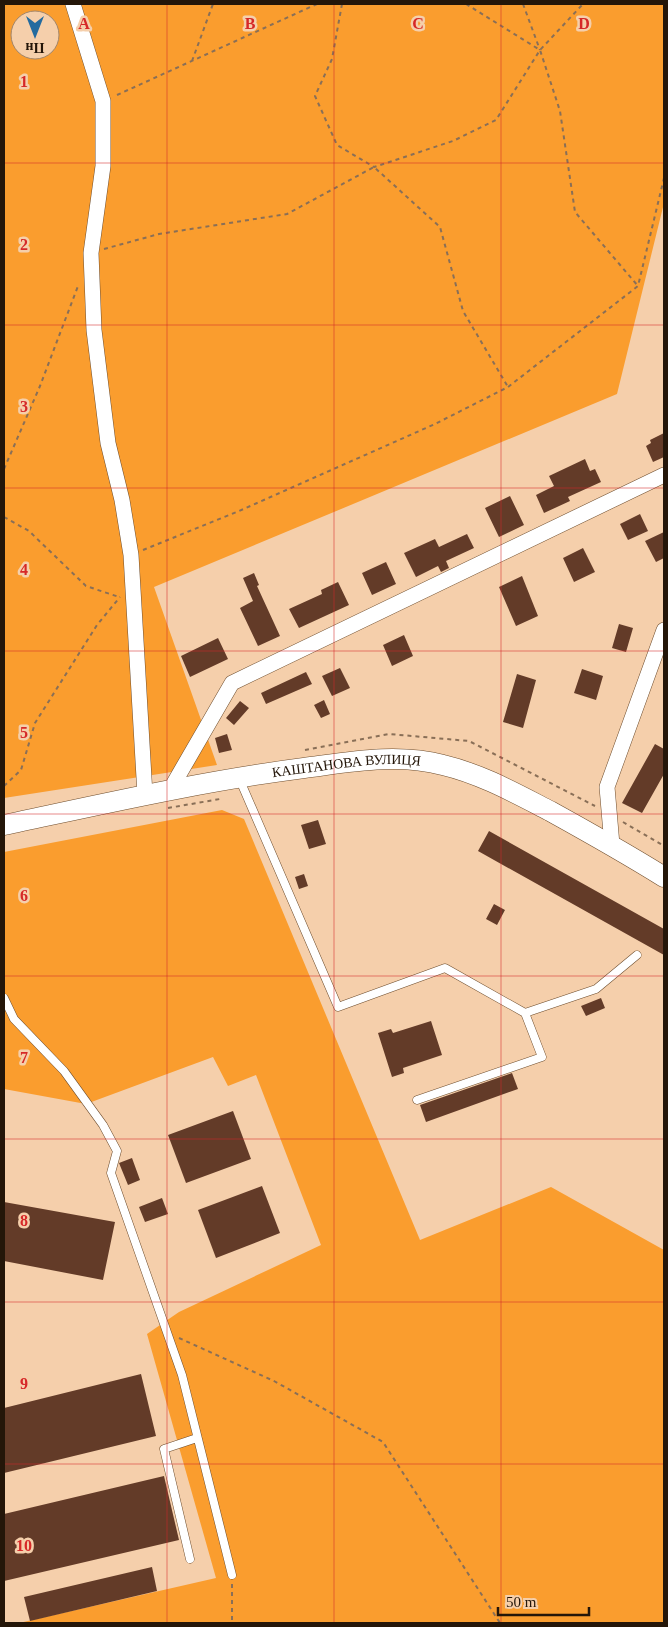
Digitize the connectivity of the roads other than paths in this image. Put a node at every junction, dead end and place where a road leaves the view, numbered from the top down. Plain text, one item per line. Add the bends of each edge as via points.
1 (73, 4) edge
2 (664, 475) edge
3 (664, 630) edge
4 (662, 646) edge
5 (239, 778) junction
6 (170, 790) junction
7 (145, 795) junction
8 (4, 825) edge
9 (612, 845) junction
10 (664, 877) edge
11 (637, 955) dead end
12 (4, 998) edge
13 (525, 1013) junction
14 (416, 1100) dead end
15 (198, 1438) junction
16 (190, 1559) dead end
17 (232, 1575) road end

1 - 7 street via 103,101 103,166 91,253 94,330 108,443 131,555
2 - 6 street via 232,683
3 - 4 street
4 - 9 street via 607,787
5 - 6 main road, КАШТАНОВА ВУЛИЦЯ
5 - 9 main road, КАШТАНОВА ВУЛИЦЯ via 373,760 410,759 471,773 498,784
5 - 13 lane via 338,1007 445,968
6 - 7 main road, КАШТАНОВА ВУЛИЦЯ
7 - 8 main road, КАШТАНОВА ВУЛИЦЯ
9 - 10 main road, КАШТАНОВА ВУЛИЦЯ
11 - 13 lane via 596,989
12 - 15 lane via 14,1019 64,1071 103,1125 117,1151 111,1173 182,1375
13 - 14 lane via 542,1057
15 - 16 lane via 164,1448
15 - 17 lane

